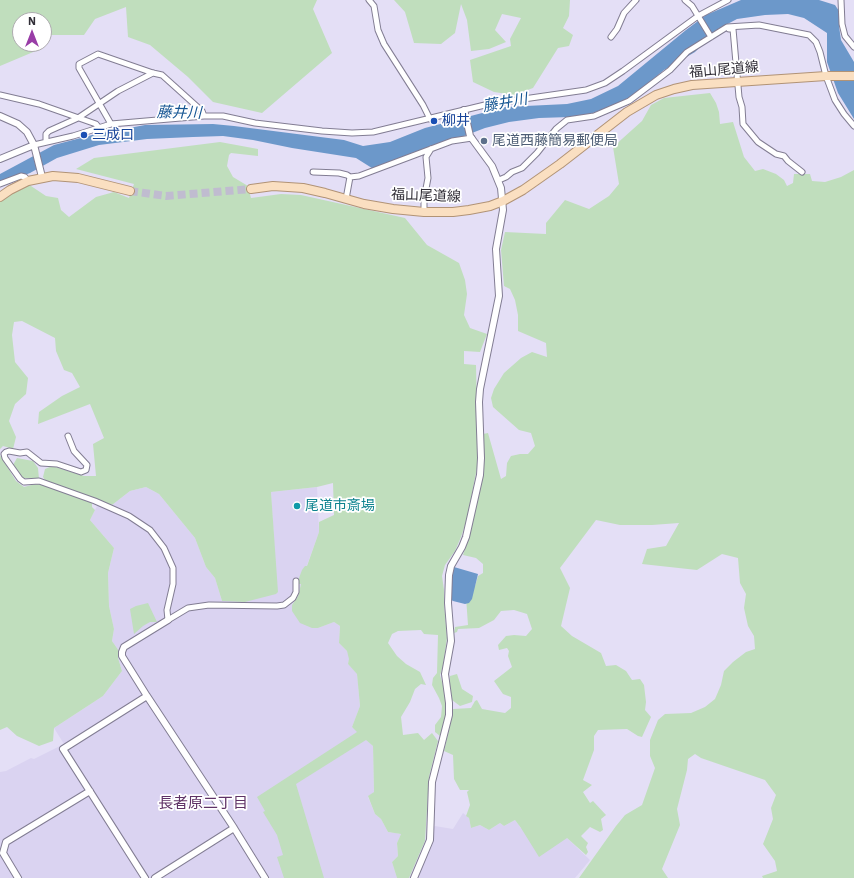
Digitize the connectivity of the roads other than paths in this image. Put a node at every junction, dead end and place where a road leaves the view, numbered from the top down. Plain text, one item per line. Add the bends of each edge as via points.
1 (369, 0) edge
2 (636, 0) edge
3 (685, 0) edge
4 (728, 0) edge
5 (841, 0) edge
6 (698, 16) junction
7 (727, 27) junction
8 (611, 37) dead end
9 (711, 37) junction
10 (854, 47) edge
11 (153, 73) junction
12 (827, 76) junction
13 (854, 76) edge
14 (737, 82) junction
15 (0, 95) edge
16 (629, 101) junction
17 (99, 104) junction
18 (464, 110) junction
19 (627, 112) junction
20 (0, 116) edge
21 (204, 116) junction
22 (78, 118) junction
23 (430, 119) junction
24 (111, 124) junction
25 (854, 126) edge
26 (99, 128) junction
27 (470, 136) junction
28 (46, 142) junction
29 (34, 148) junction
30 (432, 148) junction
31 (0, 159) edge
32 (313, 172) dead end
33 (802, 172) dead end
34 (42, 174) junction
35 (350, 177) junction
36 (498, 180) junction
37 (28, 181) junction
38 (0, 184) edge
39 (251, 189) tunnel mouth
40 (130, 191) tunnel mouth
41 (0, 197) edge
42 (346, 199) junction
43 (503, 201) junction
44 (424, 212) junction
45 (68, 436) dead end
46 (296, 581) dead end
47 (168, 620) junction
48 (147, 696) junction
49 (90, 791) junction
50 (234, 828) junction
51 (18, 878) edge
52 (144, 878) edge
53 (155, 878) edge
54 (265, 878) edge
55 (414, 878) edge

1 - 23 street via 374,6 378,30 384,44
2 - 8 street via 624,13
3 - 6 street
4 - 6 street
5 - 10 street via 845,36
6 - 9 street
6 - 18 street via 605,83 586,90
7 - 9 street
7 - 12 street via 759,25 809,35 816,42
7 - 14 street via 733,29
9 - 16 street via 687,52 670,70
11 - 17 street
11 - 17 street via 98,54 79,64
11 - 21 street via 162,75 202,111
12 - 13 main road, 福山尾道線
12 - 14 main road, 福山尾道線
12 - 25 street via 835,100
14 - 19 main road, 福山尾道線 via 674,89 656,95
14 - 33 street via 743,124 758,142 776,154 784,156
15 - 22 street via 39,104
16 - 19 street
16 - 36 street via 594,116 567,120 522,168
17 - 22 street
17 - 24 street
18 - 23 street
18 - 27 street
19 - 43 main road, 福山尾道線 via 560,164
20 - 29 street via 18,124 27,132
21 - 23 street via 223,116 262,124 352,133 373,132
21 - 24 street
22 - 26 street via 96,124
22 - 28 street via 48,131
24 - 26 street
26 - 28 street
27 - 30 street
27 - 36 street via 492,166
28 - 29 street
29 - 31 street
29 - 34 street
30 - 35 street via 359,176
30 - 44 street via 426,157 428,178
32 - 35 street via 339,173
34 - 37 main road
34 - 40 main road via 78,178
35 - 42 street
36 - 43 street via 502,188
37 - 38 street via 21,176
37 - 41 main road
39 - 42 main road, 福山尾道線 via 273,186 296,188
42 - 44 main road, 福山尾道線 via 393,209
43 - 44 main road, 福山尾道線 via 470,210
43 - 55 street via 496,249 499,296 480,388 480,475 466,537 451,566 449,576 451,641 445,674 449,715 432,782 430,840
45 - 47 street via 74,451 87,465 86,470 81,472 57,464 41,463 27,452 6,452 5,458 24,482 39,482 95,501 129,516 150,530 164,548 172,568 173,584 167,610
46 - 47 street via 296,592 284,605 208,605 188,608
47 - 48 street via 124,647 122,652
48 - 49 street via 63,749
48 - 50 street
49 - 51 street via 6,842 3,853
49 - 52 street
50 - 53 street
50 - 54 street

